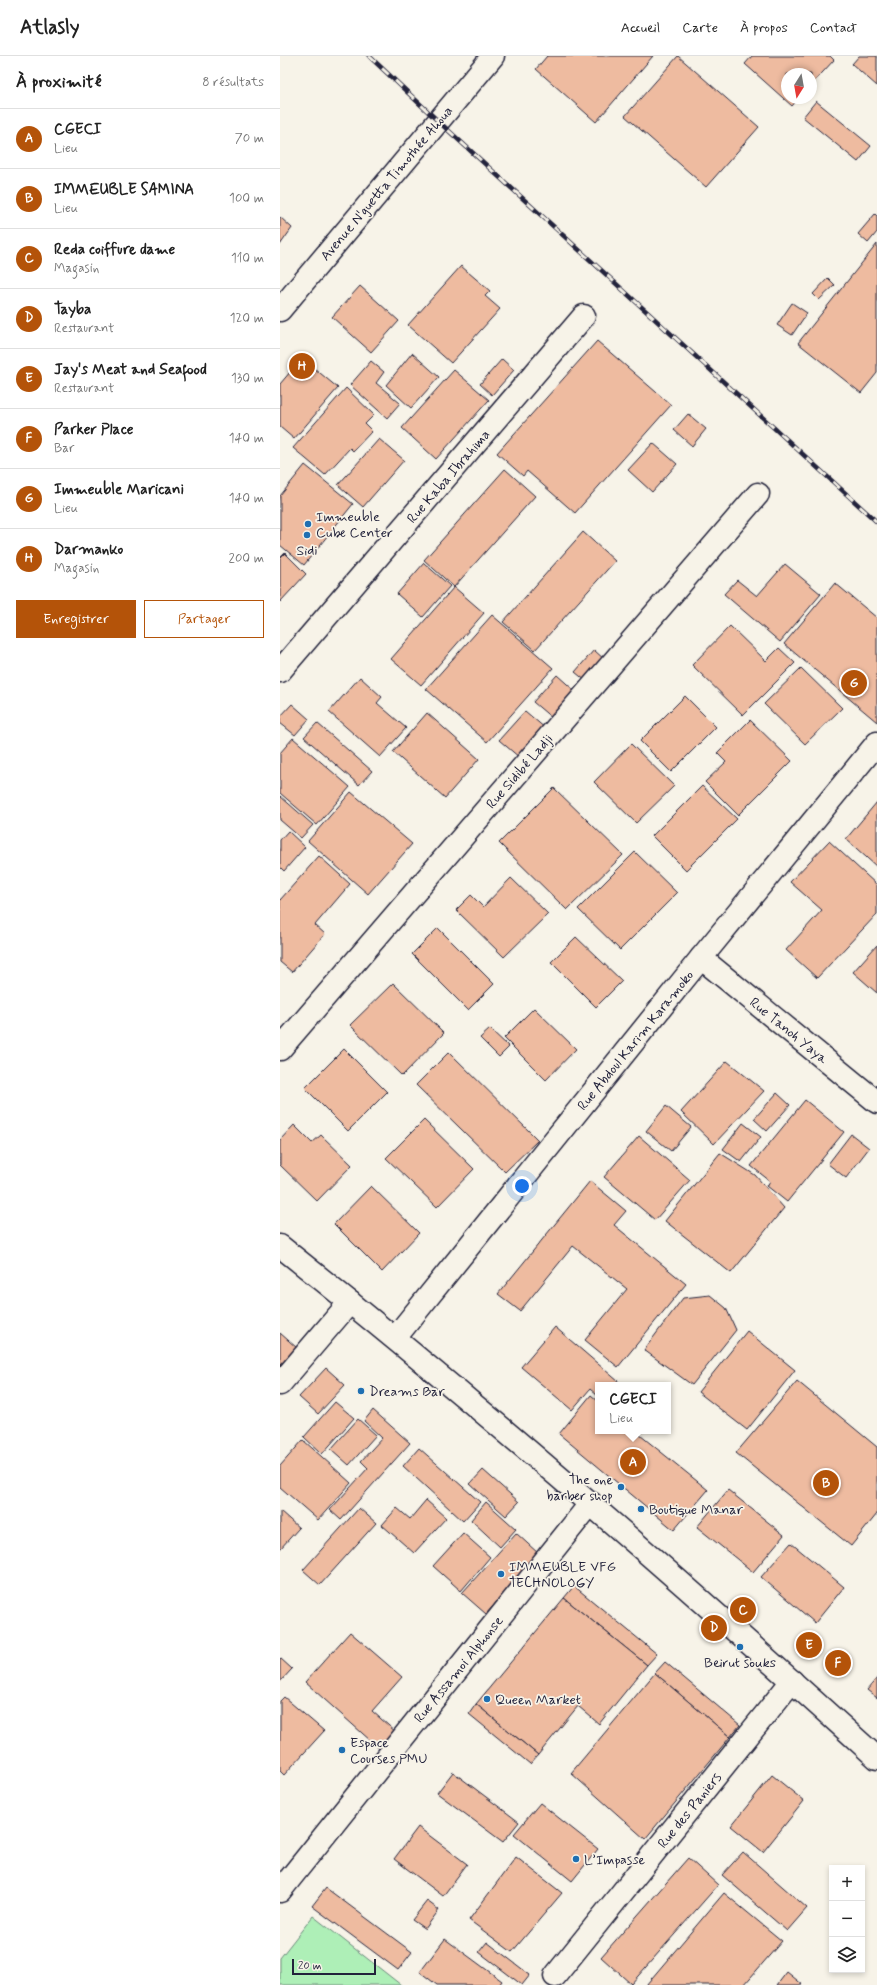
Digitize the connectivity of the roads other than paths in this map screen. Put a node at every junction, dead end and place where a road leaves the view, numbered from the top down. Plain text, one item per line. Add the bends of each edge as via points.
1 (493, 56) edge
2 (280, 310) edge
3 (584, 316) dead end
4 (758, 494) dead end
5 (280, 671) edge
6 (877, 743) edge
7 (701, 958) junction
8 (280, 1049) edge
9 (877, 1102) edge
10 (280, 1246) edge
11 (350, 1302) junction
12 (395, 1338) junction
13 (280, 1384) edge
14 (591, 1503) junction
15 (792, 1681) junction
16 (877, 1758) edge
17 (280, 1891) edge
18 (556, 1976) dead end

1 - 2 street, Avenue N'guetta Timothée Ahoua
3 - 5 street, Rue Kaba Ibrahima
4 - 8 street, Rue Sidibé Ladji
6 - 7 street, Rue Abdoul Karim Karamoko
7 - 9 street, Rue Tanoh Yaya
7 - 12 street, Rue Abdoul Karim Karamoko
10 - 11 street
11 - 12 street
11 - 13 street
12 - 14 street
14 - 15 street
14 - 17 street, Rue Assamoi Alphonse
15 - 16 street
15 - 18 street, Rue des Paniers

